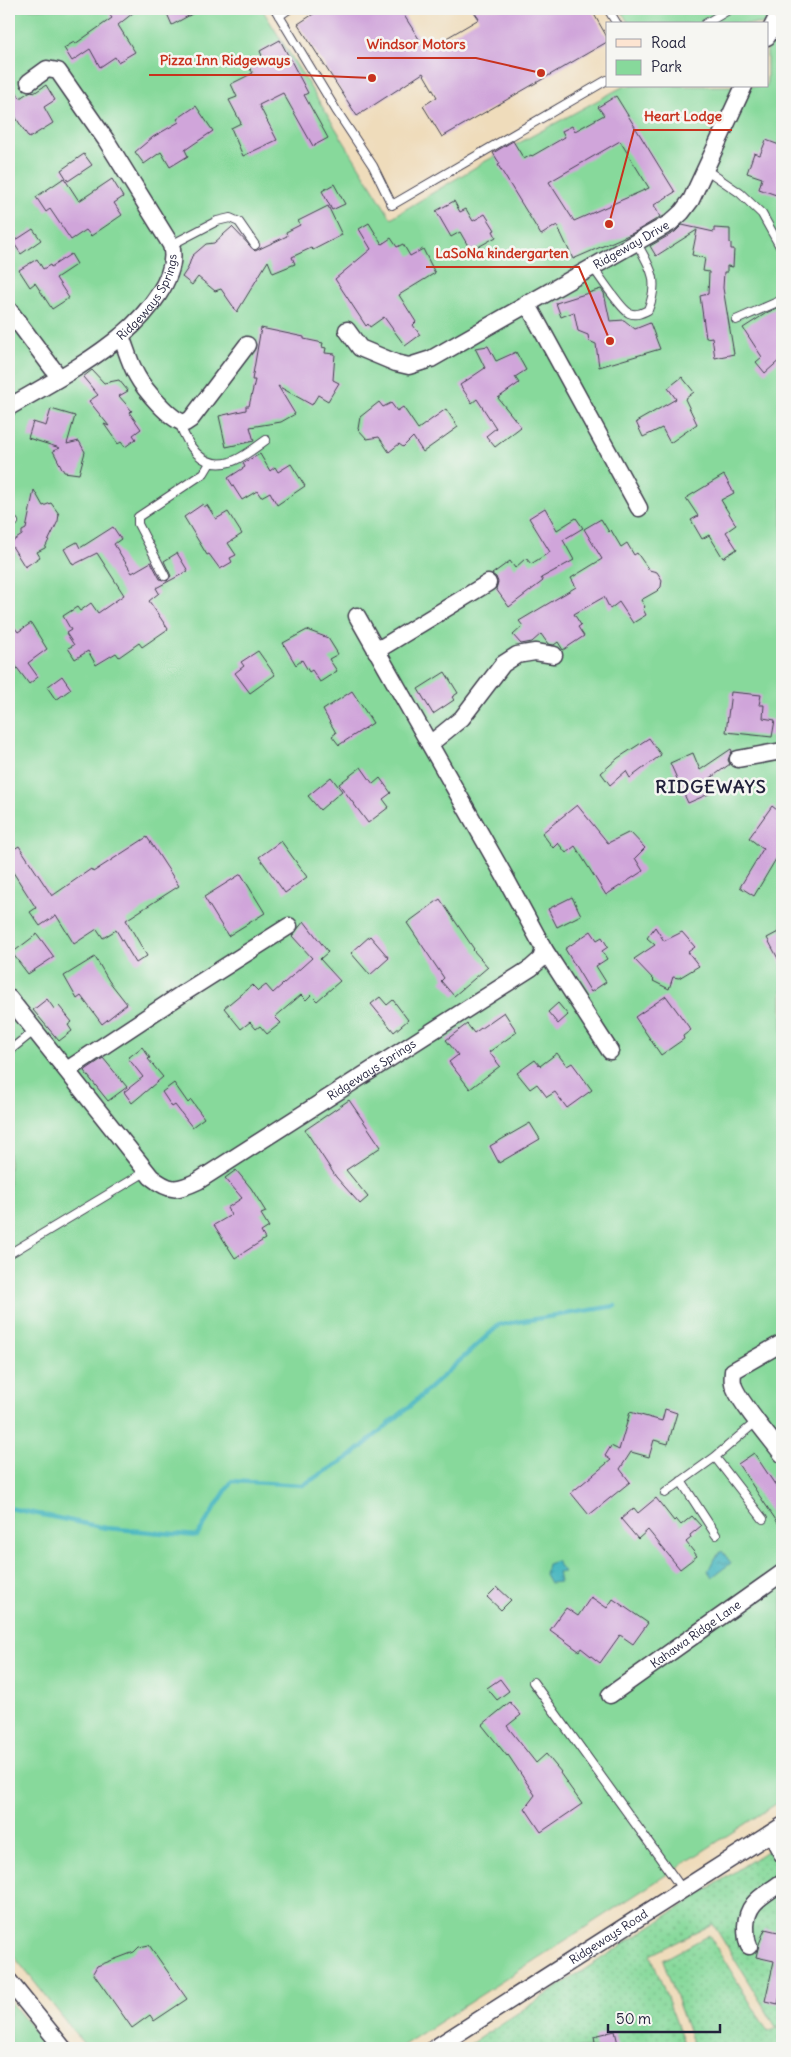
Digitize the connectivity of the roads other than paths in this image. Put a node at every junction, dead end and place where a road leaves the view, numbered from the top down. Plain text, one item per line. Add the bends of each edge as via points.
1 (289, 9) edge
2 (608, 9) edge
3 (730, 9) edge
4 (781, 9) edge
5 (277, 12) edge
6 (616, 22) edge
7 (708, 22) edge
8 (768, 35) edge
9 (606, 81) edge
10 (29, 82) dead end
11 (743, 88) edge
12 (705, 169) junction
13 (636, 242) junction
14 (171, 244) junction
15 (255, 245) dead end
16 (782, 250) edge
17 (592, 266) junction
18 (782, 300) edge
19 (527, 303) junction
20 (9, 310) edge
21 (736, 320) dead end
22 (347, 330) dead end
23 (122, 336) junction
24 (247, 345) dead end
25 (59, 377) junction
26 (9, 407) edge
27 (179, 422) junction
28 (266, 440) dead end
29 (210, 463) junction
30 (640, 508) dead end
31 (165, 576) dead end
32 (488, 583) dead end
33 (357, 616) dead end
34 (376, 651) junction
35 (554, 655) dead end
36 (430, 744) junction
37 (782, 751) edge
38 (738, 759) dead end
39 (290, 926) dead end
40 (544, 949) junction
41 (9, 998) edge
42 (35, 1030) junction
43 (9, 1051) edge
44 (610, 1051) dead end
45 (66, 1070) junction
46 (147, 1171) junction
47 (9, 1254) edge
48 (782, 1343) edge
49 (757, 1421) junction
50 (782, 1454) edge
51 (715, 1457) junction
52 (680, 1481) junction
53 (665, 1493) dead end
54 (763, 1519) dead end
55 (716, 1534) dead end
56 (782, 1573) edge
57 (534, 1682) dead end
58 (610, 1695) dead end
59 (777, 1830) edge
60 (782, 1854) edge
61 (782, 1882) edge
62 (683, 1890) junction
63 (749, 1946) dead end
64 (9, 1981) edge
65 (63, 2048) edge
66 (435, 2048) edge

1 - 5 lane
2 - 6 lane
3 - 7 lane
4 - 8 street
5 - 9 lane via 373,166 392,205
10 - 14 street, Ridgeways Springs via 47,69 58,71
11 - 12 street, Ridgeway Drive
12 - 13 street, Ridgeway Drive via 682,212 670,223
12 - 16 lane via 740,193 762,214
13 - 17 street, Ridgeway Drive
13 - 17 lane via 652,271 655,286 648,310 631,314 622,308
14 - 15 lane via 230,218 239,222
14 - 23 street, Ridgeways Springs via 173,261 170,275
17 - 19 street, Ridgeway Drive
18 - 21 lane
19 - 22 street, Ridgeway Drive via 431,360 409,366 360,348
19 - 30 street
20 - 25 street
23 - 25 street, Ridgeways Springs
23 - 27 street via 137,376 170,416
24 - 27 street via 191,419
25 - 26 street, Ridgeways Springs
27 - 29 lane via 196,455
28 - 29 lane via 232,462
29 - 31 lane via 204,473 138,517 138,524
32 - 34 street
33 - 34 street
34 - 36 street
35 - 36 street via 535,652 517,655 504,664 462,718
36 - 40 street
37 - 38 street
39 - 45 street
40 - 44 street
40 - 46 street, Ridgeways Springs via 541,959 531,968 198,1181 181,1189 171,1189
41 - 42 street, Ridgeways Springs
42 - 43 lane
42 - 45 street, Ridgeways Springs
45 - 46 street, Ridgeways Springs
46 - 47 lane
48 - 49 street via 733,1371 734,1388
49 - 50 street
49 - 51 lane
51 - 52 lane
51 - 54 lane
52 - 53 lane
52 - 55 lane
56 - 58 street, Kahawa Ridge Lane
57 - 62 lane
59 - 60 street
59 - 62 street, Ridgeways Road
61 - 63 street via 752,1904 747,1915
62 - 66 street, Ridgeways Road
64 - 65 street

